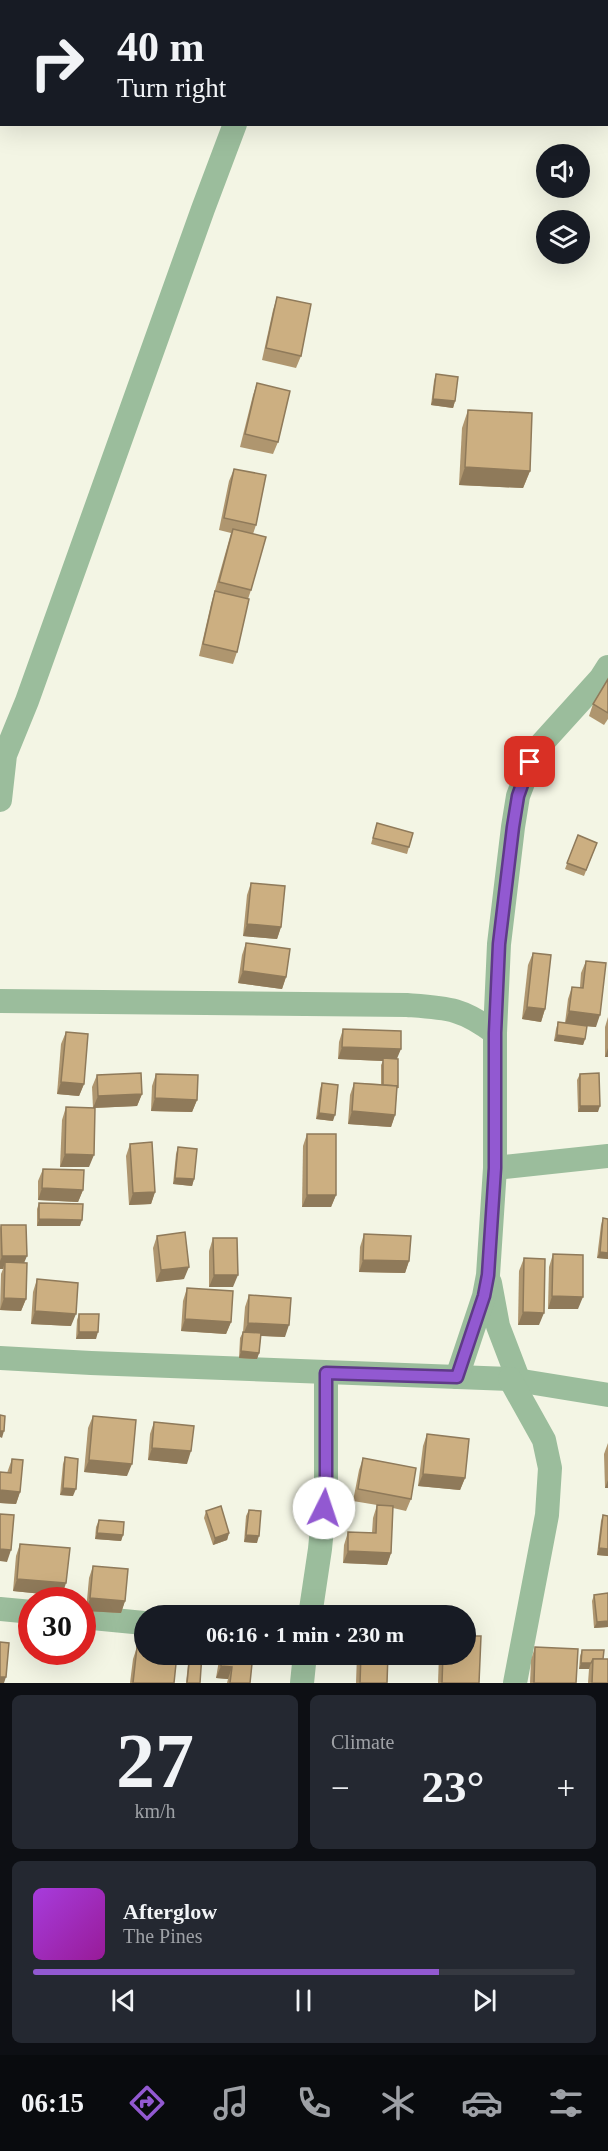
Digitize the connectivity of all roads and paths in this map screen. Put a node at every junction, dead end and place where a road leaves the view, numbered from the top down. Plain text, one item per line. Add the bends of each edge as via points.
1 (234, 126) edge
2 (608, 667) edge
3 (2, 755) edge
4 (0, 800) edge
5 (0, 1001) edge
6 (495, 1033) junction
7 (608, 1156) edge
8 (495, 1168) junction
9 (488, 1275) junction
10 (0, 1358) edge
11 (326, 1373) junction
12 (457, 1377) junction
13 (514, 1380) junction
14 (608, 1395) edge
15 (312, 1605) edge
16 (0, 1609) edge
17 (18, 1611) edge
18 (96, 1618) edge
19 (134, 1622) edge
20 (304, 1665) edge
21 (302, 1683) edge
22 (515, 1683) edge

1 - 3 street via 27,701
2 - 6 street via 535,751 518,796 499,944
3 - 4 street
5 - 6 street via 407,1005 464,1013
6 - 8 street
7 - 8 street
8 - 9 street
9 - 12 street
9 - 13 street
10 - 11 street
11 - 12 street
11 - 15 street via 326,1487
12 - 13 street
13 - 14 street
13 - 22 street via 544,1440 550,1468 547,1515
16 - 17 street
18 - 19 street
20 - 21 street

